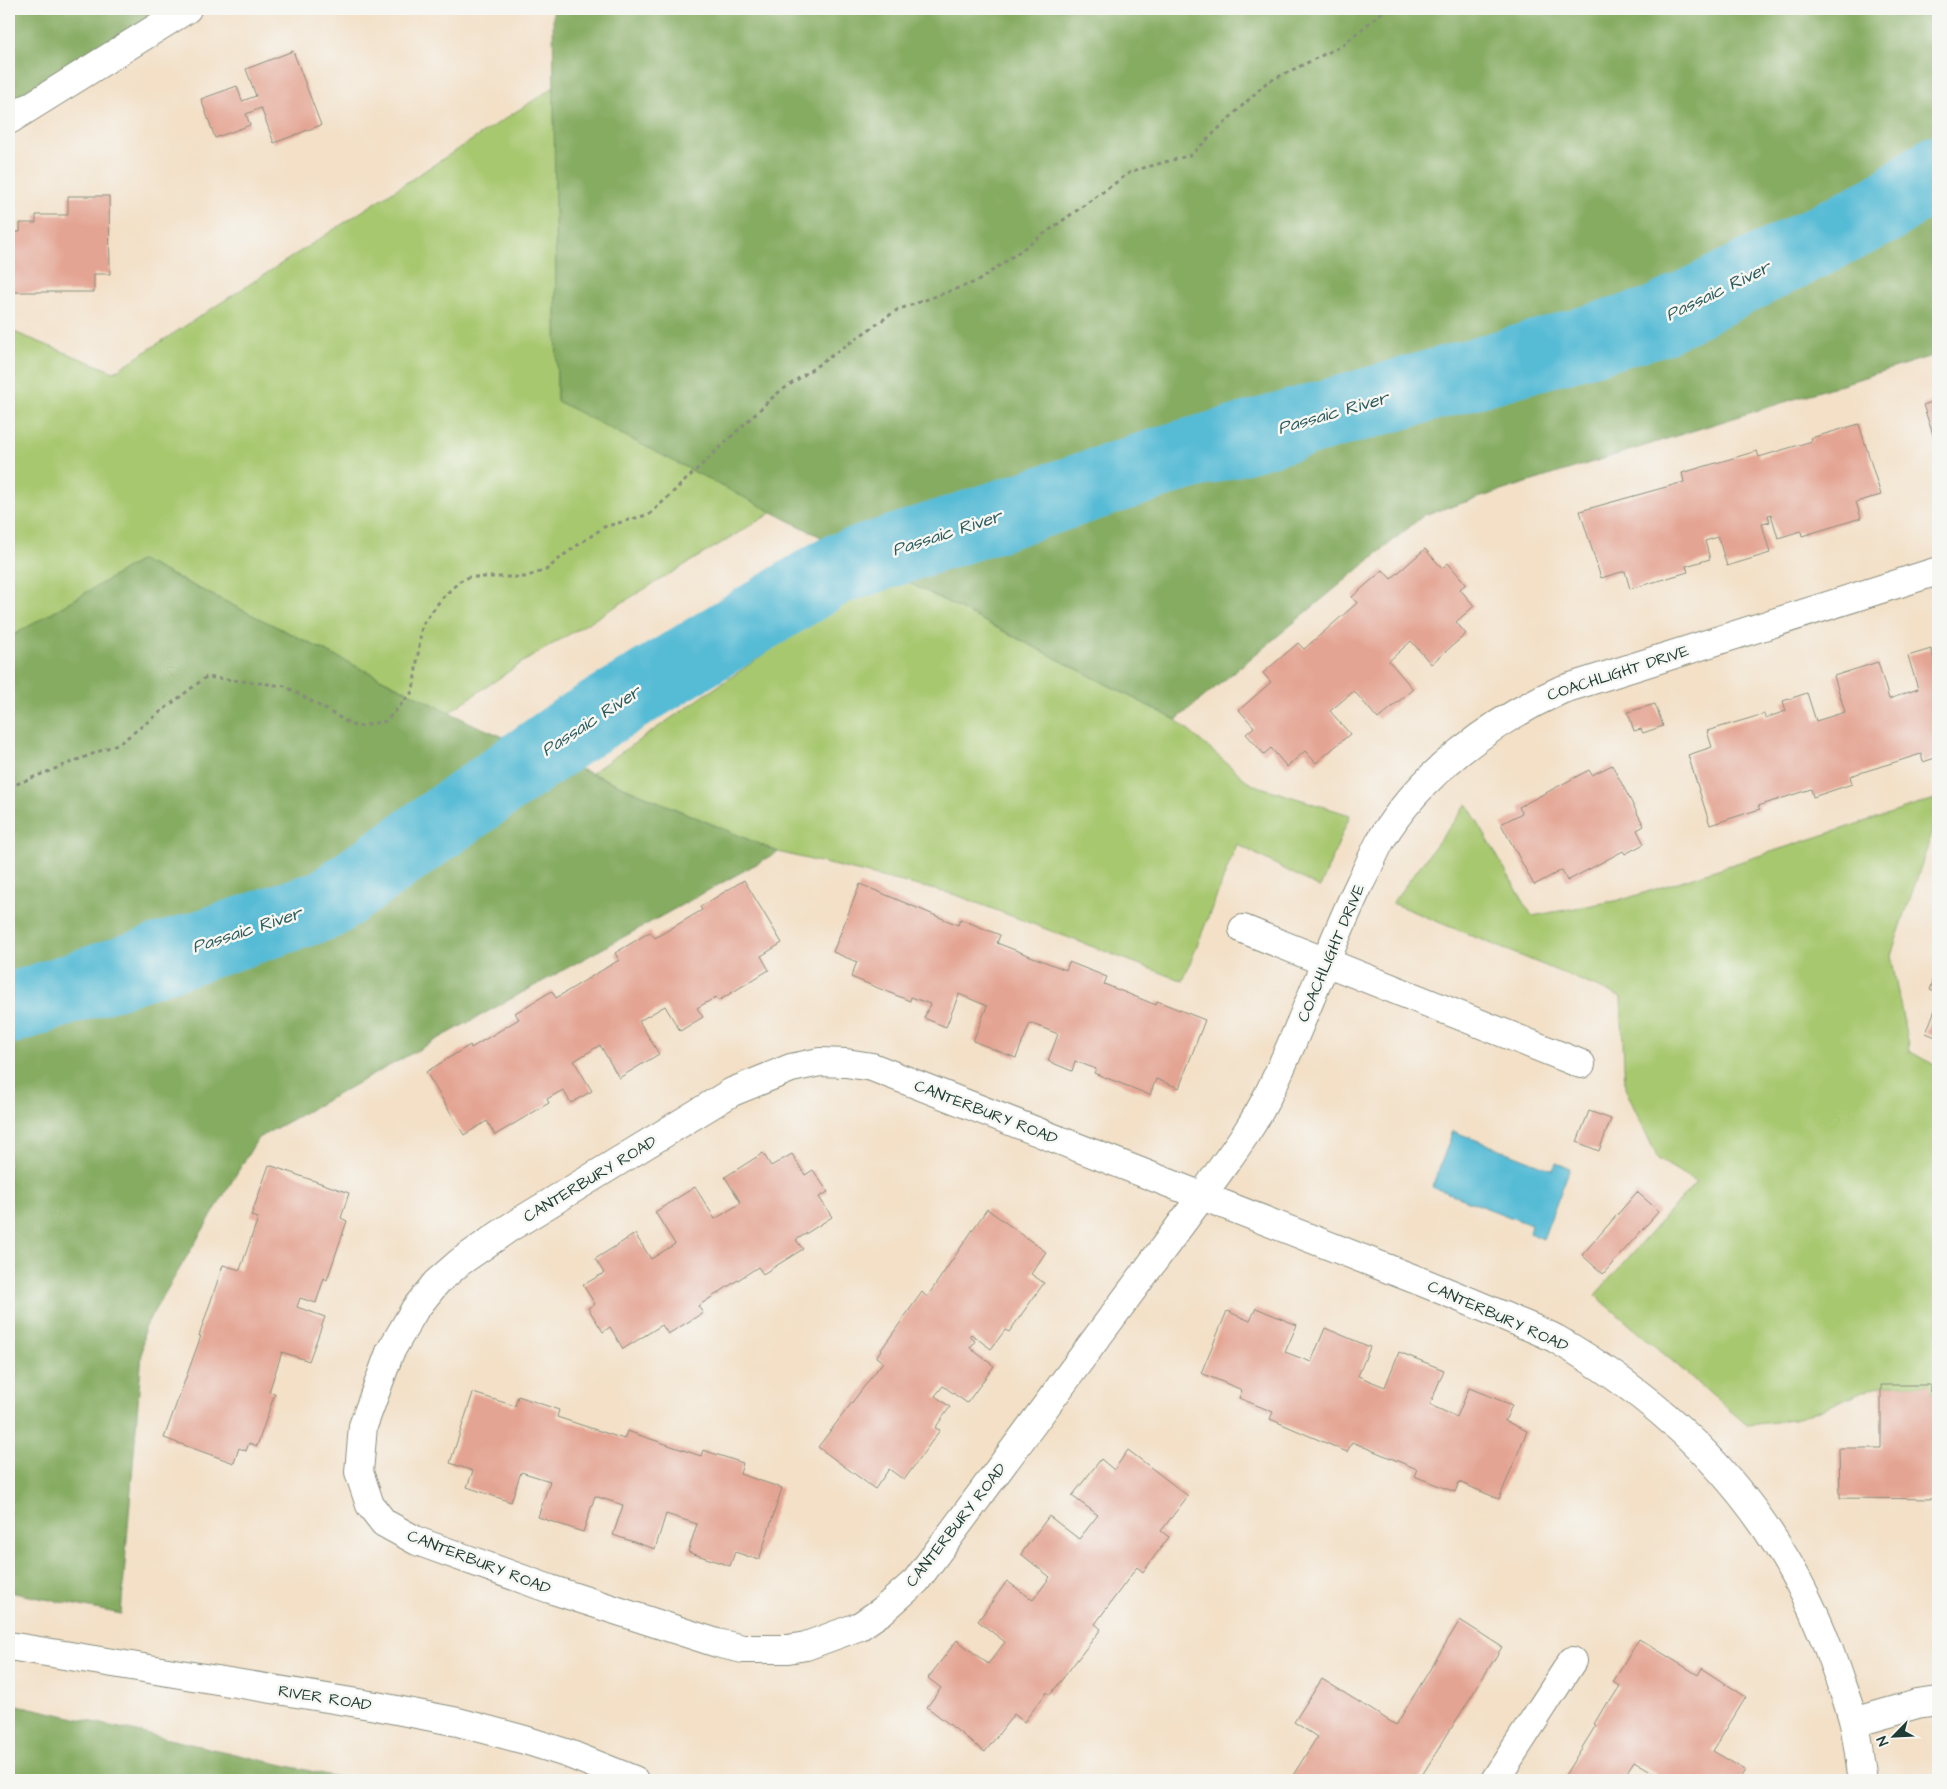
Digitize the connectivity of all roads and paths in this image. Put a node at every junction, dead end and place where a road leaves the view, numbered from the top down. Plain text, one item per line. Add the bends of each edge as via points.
1 (187, 9) edge
2 (1386, 9) edge
3 (9, 120) edge
4 (1938, 571) edge
5 (9, 786) edge
6 (1243, 929) dead end
7 (1325, 962) junction
8 (1581, 1064) dead end
9 (1202, 1196) junction
10 (9, 1646) edge
11 (1572, 1661) dead end
12 (1938, 1701) edge
13 (1854, 1722) junction
14 (634, 1780) edge
15 (1496, 1780) edge
16 (1863, 1780) edge

1 - 3 street
2 - 5 path via 1342,45 1266,83 1192,155 1132,171 978,281 897,310 775,395 650,514 604,527 546,570 525,577 469,577 460,581 442,598 422,625 413,691 386,721 356,727 284,686 206,677 120,743
4 - 7 street, COACHLIGHT DRIVE via 1561,690 1497,724 1470,743 1402,810 1381,841
6 - 7 street
7 - 8 street
7 - 9 street, COACHLIGHT DRIVE via 1267,1098
9 - 9 street, CANTERBURY ROAD via 872,1068 820,1062 790,1068 732,1092 509,1228 436,1282 415,1309 390,1352 363,1426 359,1472 370,1505 384,1522 417,1541 717,1644 743,1649 788,1649 806,1646 860,1626 916,1581
9 - 13 street, CANTERBURY ROAD via 1458,1296 1554,1338 1611,1373 1645,1399 1697,1444 1762,1519 1823,1631
10 - 14 street, RIVER ROAD via 458,1722 569,1754
11 - 15 street
12 - 13 street
13 - 16 street, CANTERBURY ROAD

